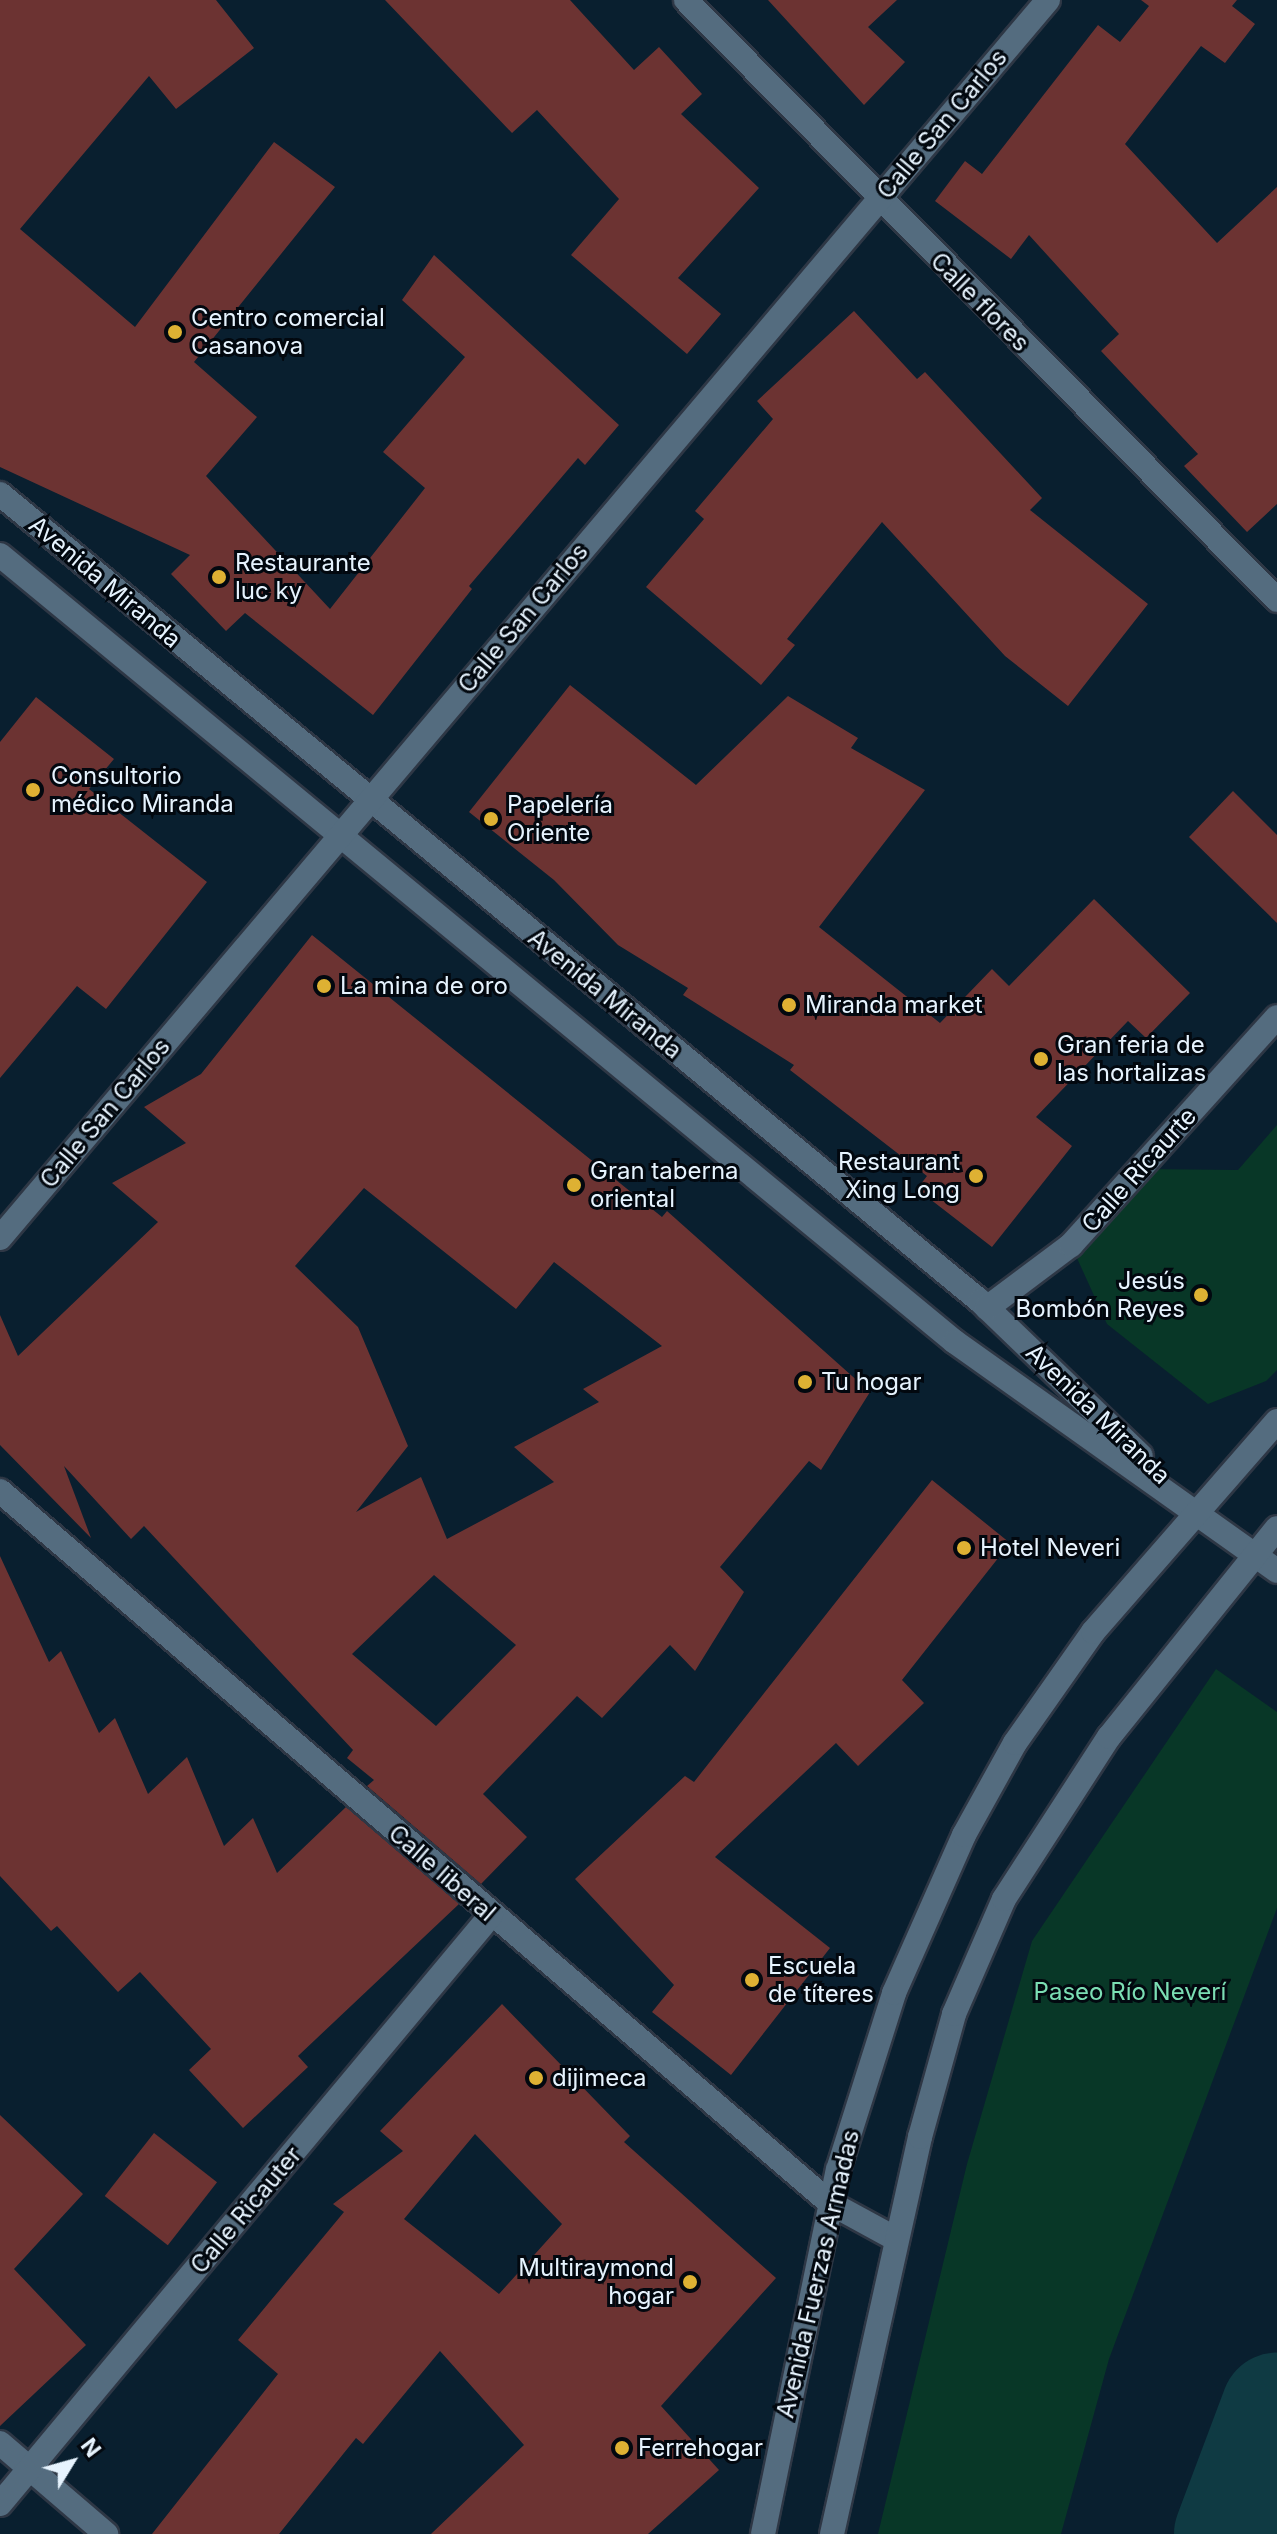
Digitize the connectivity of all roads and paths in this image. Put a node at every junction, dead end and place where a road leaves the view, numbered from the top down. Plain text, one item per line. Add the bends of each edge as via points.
1 (686, 0) edge
2 (1048, 0) edge
3 (878, 199) junction
4 (0, 494) edge
5 (0, 555) edge
6 (1277, 600) edge
7 (368, 800) junction
8 (337, 836) junction
9 (1277, 1017) edge
10 (0, 1238) edge
11 (987, 1308) junction
12 (1277, 1421) edge
13 (0, 1491) edge
14 (1196, 1510) junction
15 (1277, 1528) edge
16 (1254, 1553) junction
17 (1277, 1571) edge
18 (491, 1915) junction
19 (830, 2203) junction
20 (896, 2239) junction
21 (0, 2443) edge
22 (31, 2469) junction
23 (0, 2504) edge
24 (106, 2534) edge
25 (763, 2534) edge
26 (832, 2534) edge

1 - 3 street, Calle flores
2 - 3 street, Calle San Carlos
3 - 6 street, Calle flores
3 - 7 street, Calle San Carlos
4 - 7 street, Avenida Miranda
5 - 8 street, Avenida Miranda
7 - 8 street, Calle San Carlos
7 - 11 street, Avenida Miranda
8 - 10 street, Calle San Carlos
8 - 14 street, Avenida Miranda via 955,1342
9 - 11 street, Calle Ricaurte via 1071,1245
11 - 14 street, Avenida Miranda
12 - 14 street, Avenida Fuerzas Armadas
13 - 18 street, Calle liberal
14 - 16 street, Avenida Miranda
14 - 19 street, Avenida Fuerzas Armadas via 1093,1632 1015,1743 964,1835 894,1993
15 - 16 street
16 - 17 street, Avenida Miranda
16 - 20 street via 1109,1737 1004,1899 954,2014
18 - 19 street, Calle liberal
18 - 22 street, Calle Ricauter
19 - 20 street, Calle liberal
19 - 25 street, Avenida Fuerzas Armadas
20 - 26 street
21 - 22 street
22 - 23 street, Calle Ricauter
22 - 24 street

